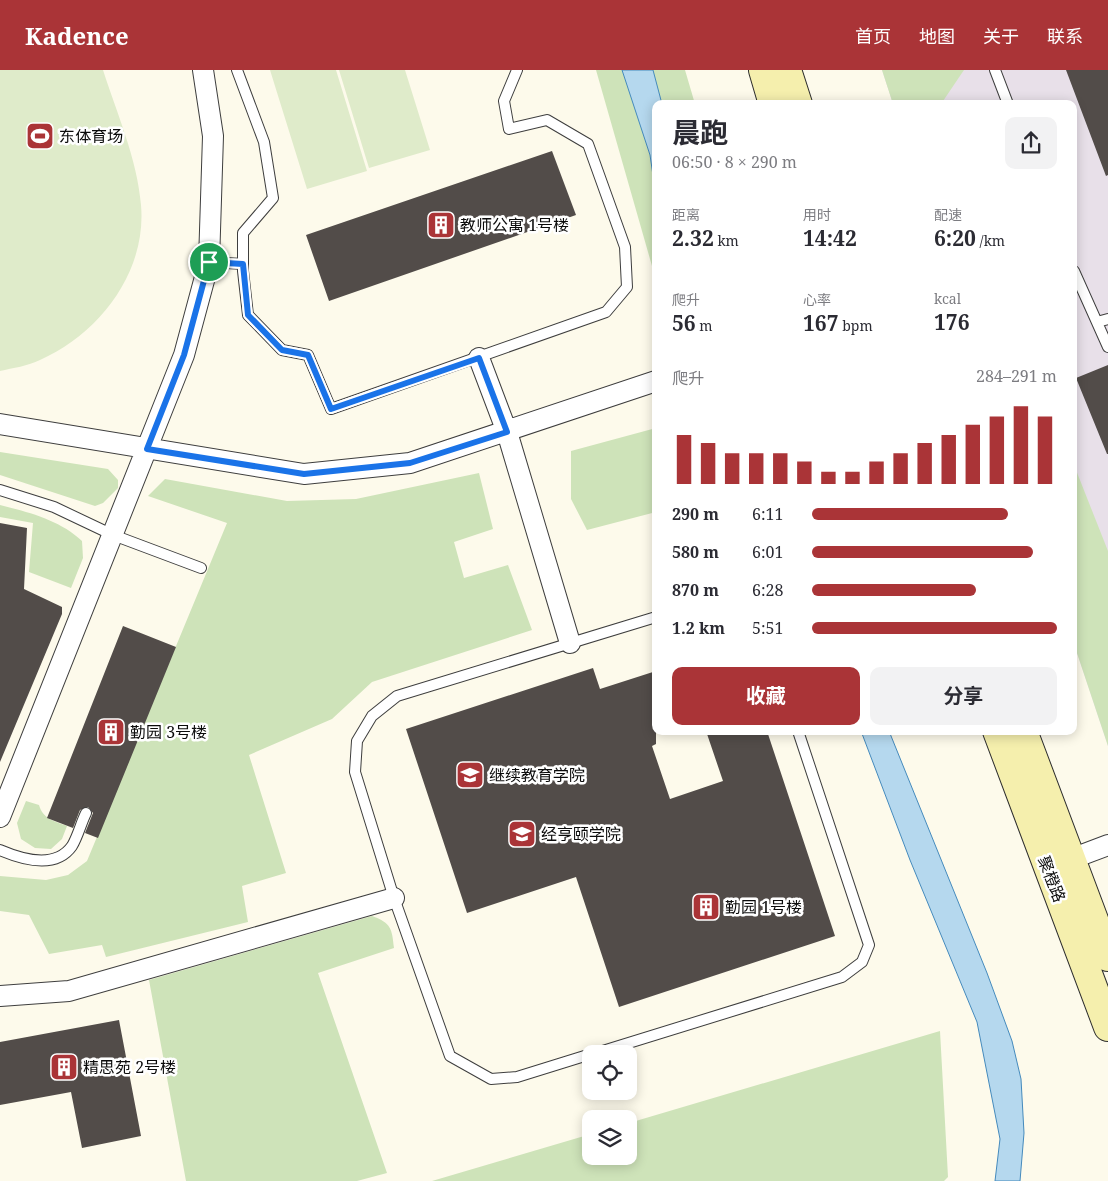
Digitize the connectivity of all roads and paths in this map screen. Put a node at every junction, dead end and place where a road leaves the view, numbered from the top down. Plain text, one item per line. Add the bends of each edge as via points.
1 (203, 70) edge
2 (237, 70) edge
3 (517, 70) edge
4 (763, 70) edge
5 (787, 70) edge
6 (995, 70) edge
7 (772, 100) edge
8 (797, 100) edge
9 (1006, 100) edge
10 (209, 262) junction
11 (243, 264) junction
12 (1077, 278) edge
13 (1108, 318) edge
14 (1097, 322) junction
15 (1108, 347) edge
16 (479, 358) junction
17 (652, 382) edge
18 (0, 424) edge
19 (507, 432) junction
20 (147, 449) junction
21 (0, 490) edge
22 (113, 535) junction
23 (201, 568) dead end
24 (652, 618) edge
25 (570, 643) junction
26 (799, 735) edge
27 (998, 735) edge
28 (1024, 735) edge
29 (86, 813) dead end
30 (0, 817) edge
31 (1108, 844) edge
32 (0, 850) edge
33 (1070, 859) junction
34 (394, 898) junction
35 (1108, 957) edge
36 (0, 996) edge
37 (1108, 1027) edge
38 (621, 1045) edge
39 (582, 1057) edge

1 - 10 street via 214,136
2 - 11 lane via 264,142 273,198 244,233
3 - 16 lane via 504,101 509,129 547,120 588,144 625,247 627,287 606,312
4 - 7 street
5 - 8 street
6 - 9 lane
10 - 11 lane
10 - 20 street via 184,355
11 - 16 lane via 248,315 282,350 308,355 331,409
12 - 14 lane
13 - 14 lane
14 - 15 lane
16 - 19 street
17 - 19 street
18 - 20 street
19 - 20 street via 410,463 304,474
19 - 25 street
20 - 22 street
21 - 22 lane via 54,507
22 - 23 lane
22 - 30 street
24 - 25 lane
25 - 34 lane via 397,696 372,716 357,741 355,772
26 - 38 lane via 869,945 862,962 842,977
27 - 37 street, 聚橙路
28 - 33 street, 聚橙路
29 - 32 lane via 72,847 58,856 43,861 23,860
31 - 33 street
33 - 35 street, 聚橙路
34 - 36 street via 68,991
34 - 39 lane via 450,1056 491,1079 517,1077

